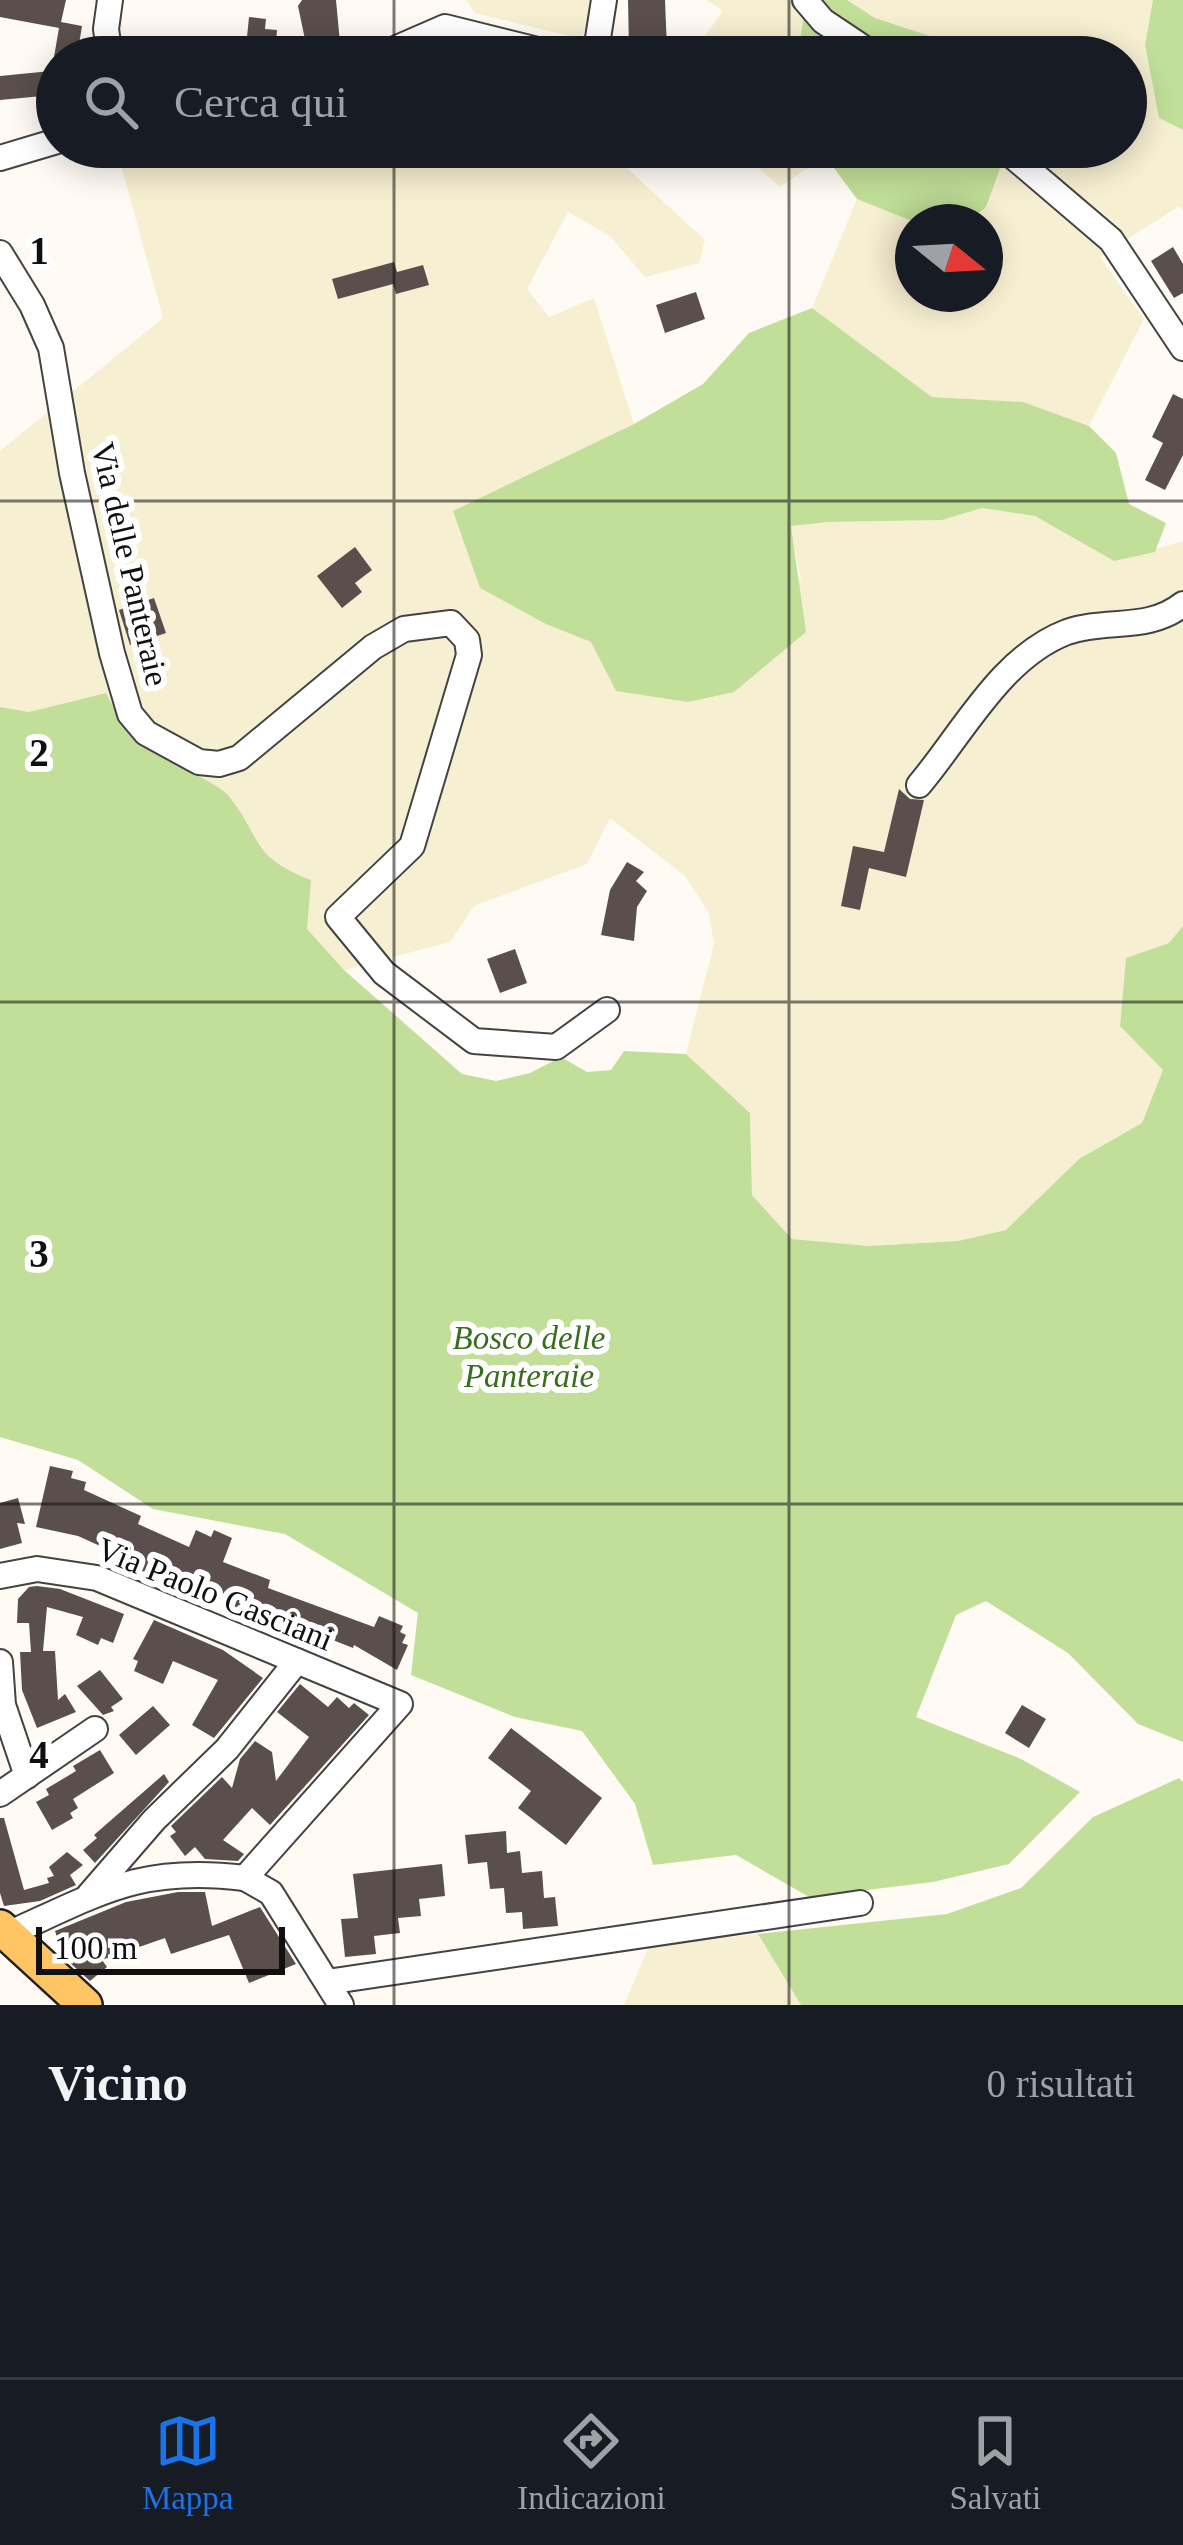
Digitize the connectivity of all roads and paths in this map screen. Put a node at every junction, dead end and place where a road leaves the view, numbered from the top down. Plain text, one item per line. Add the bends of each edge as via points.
1 (110, 0) edge
2 (435, 0) edge
3 (604, 0) edge
4 (805, 0) edge
5 (434, 29) junction
6 (107, 36) edge
7 (420, 36) edge
8 (488, 36) edge
9 (598, 36) edge
10 (846, 36) edge
11 (36, 147) edge
12 (0, 158) edge
13 (1027, 168) edge
14 (0, 253) edge
15 (1183, 348) edge
16 (1183, 604) edge
17 (920, 785) dead end
18 (607, 1010) dead end
19 (0, 1576) edge
20 (297, 1661) junction
21 (0, 1662) edge
22 (95, 1729) dead end
23 (27, 1776) junction
24 (0, 1794) edge
25 (244, 1878) junction
26 (88, 1897) junction
27 (860, 1903) dead end
28 (4, 1930) edge
29 (327, 1982) junction
30 (86, 2005) edge
31 (341, 2005) edge

1 - 6 street
2 - 5 street
3 - 9 street
4 - 10 street
5 - 7 street
5 - 8 street
11 - 12 street
13 - 15 street via 1111,240
14 - 18 street, Via delle Panteraie via 51,348 112,653 130,714 146,734 199,762 239,758 374,647 404,629 451,623 469,655 412,846 338,917 384,973 474,1041 556,1048
16 - 17 street via 1152,621 1069,632 1026,653
19 - 20 street, Via Paolo Casciani via 37,1569 97,1578
20 - 25 street, Via Paolo Casciani via 400,1704
20 - 26 street
21 - 23 street via 3,1706
22 - 23 street
23 - 24 street
25 - 26 street via 151,1876
25 - 29 street via 272,1893
26 - 28 street
27 - 29 street
28 - 30 main road
29 - 31 street

